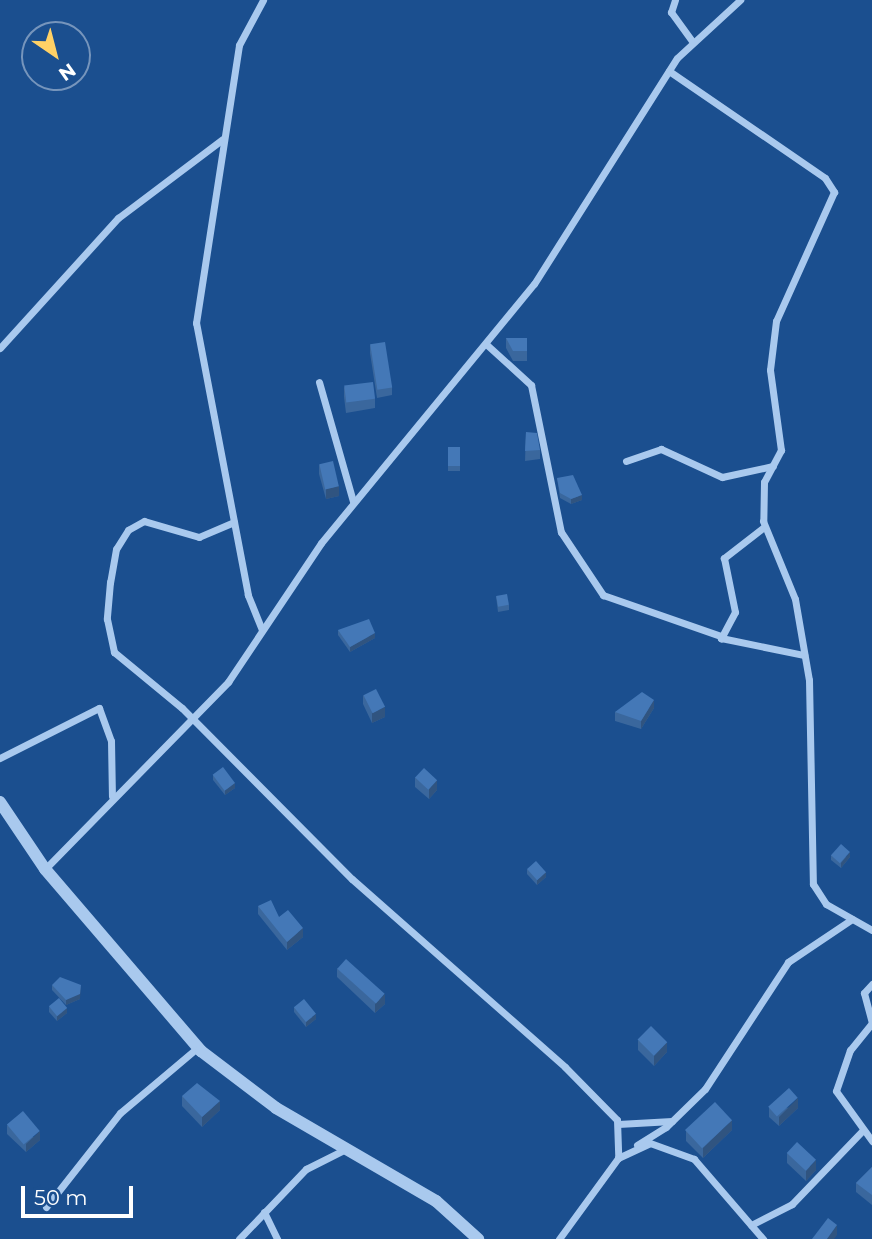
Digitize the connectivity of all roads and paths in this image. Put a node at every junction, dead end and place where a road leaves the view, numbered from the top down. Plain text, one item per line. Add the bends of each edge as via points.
1 (263, 0) edge
2 (675, 0) edge
3 (740, 0) edge
4 (693, 41) junction
5 (669, 71) junction
6 (223, 139) junction
7 (486, 344) junction
8 (0, 348) edge
9 (319, 382) dead end
10 (626, 461) dead end
11 (774, 466) junction
12 (354, 501) junction
13 (234, 522) junction
14 (764, 527) junction
15 (262, 630) junction
16 (721, 636) junction
17 (804, 655) junction
18 (193, 720) junction
19 (0, 758) edge
20 (112, 796) junction
21 (0, 803) edge
22 (45, 869) junction
23 (852, 919) junction
24 (872, 930) edge
25 (872, 984) edge
26 (872, 1022) edge
27 (197, 1048) junction
28 (673, 1121) junction
29 (618, 1124) junction
30 (861, 1132) junction
31 (872, 1141) edge
32 (637, 1145) junction
33 (349, 1148) junction
34 (618, 1158) junction
35 (46, 1207) dead end
36 (264, 1212) junction
37 (751, 1225) junction
38 (239, 1239) edge
39 (276, 1239) edge
40 (478, 1239) edge
41 (559, 1239) edge
42 (763, 1239) edge

1 - 6 street via 239,45
2 - 4 street via 671,12
3 - 4 street
4 - 5 street
5 - 7 street via 562,244
5 - 11 street via 825,178 834,192 776,321 771,370 781,450
6 - 8 street via 118,218
6 - 13 street via 196,323
7 - 12 street
7 - 16 street via 531,385 561,532 603,595
9 - 12 street
10 - 11 street via 661,449 722,477
11 - 14 street via 763,487
12 - 15 street
13 - 15 street via 248,595
13 - 18 street via 199,537 144,521 128,530 116,550 107,619 114,652
14 - 16 street via 724,558 735,612
14 - 17 street via 795,599
15 - 18 street
16 - 17 street via 731,644
17 - 23 street via 813,884 820,899
18 - 20 street
18 - 29 street via 352,879 565,1066
19 - 20 street via 99,708 111,741
20 - 22 street
21 - 22 street
22 - 27 street
23 - 24 street
23 - 28 street via 788,962 750,1014 737,1047
25 - 26 street via 864,993
26 - 30 street via 850,1050 836,1091
27 - 33 street via 276,1108
27 - 35 street via 120,1113
28 - 29 street
28 - 32 street
29 - 34 street
30 - 31 street
30 - 37 street via 792,1204
32 - 34 street
32 - 37 street via 687,1154
33 - 36 street via 306,1169
33 - 40 street via 436,1201
34 - 41 street
36 - 38 street
36 - 39 street
37 - 42 street

